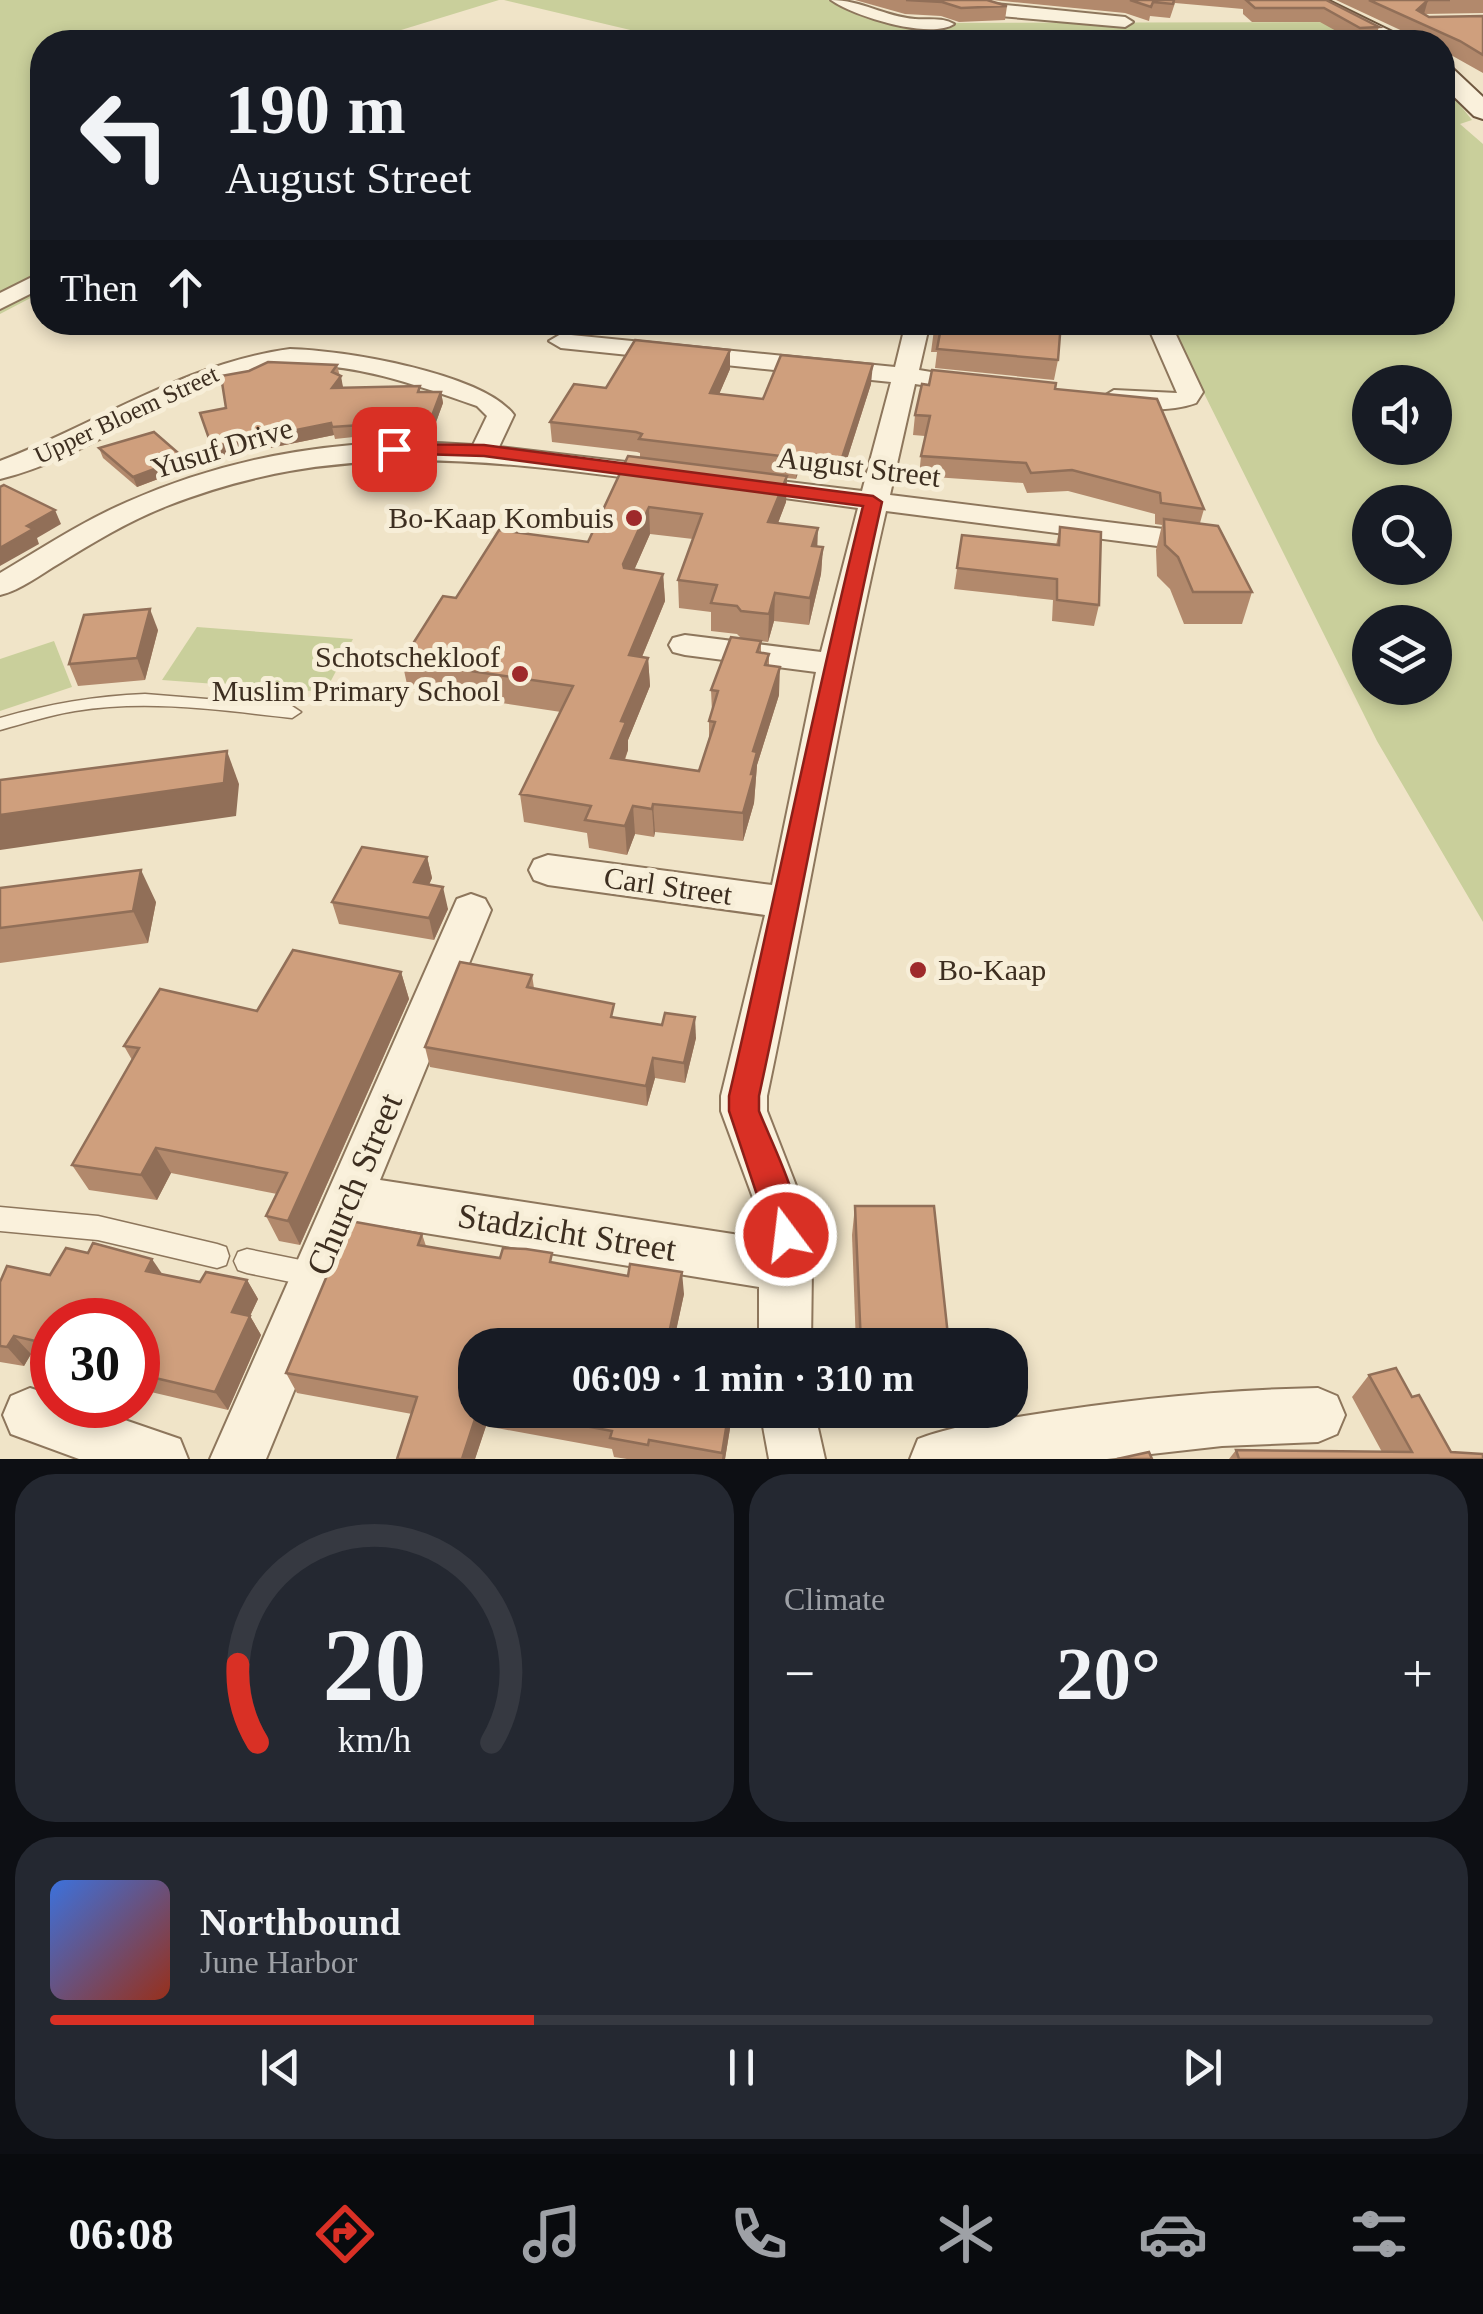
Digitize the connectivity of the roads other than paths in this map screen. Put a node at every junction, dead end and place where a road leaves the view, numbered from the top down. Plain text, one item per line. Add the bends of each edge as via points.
1 (838, 0) edge
2 (962, 0) edge
3 (1310, 0) edge
4 (1124, 22) dead end
5 (946, 24) edge
6 (1376, 30) edge
7 (1455, 84) edge
8 (1483, 112) edge
9 (30, 286) edge
10 (0, 302) edge
11 (915, 335) edge
12 (1164, 335) edge
13 (561, 341) dead end
14 (905, 375) junction
15 (963, 382) edge
16 (1098, 396) edge
17 (484, 450) junction
18 (0, 471) edge
19 (873, 502) junction
20 (1226, 546) edge
21 (0, 586) edge
22 (685, 645) dead end
23 (834, 664) junction
24 (292, 712) dead end
25 (0, 724) edge
26 (548, 870) dead end
27 (788, 902) junction
28 (471, 910) dead end
29 (348, 1198) junction
30 (0, 1219) edge
31 (217, 1256) dead end
32 (247, 1261) dead end
33 (787, 1267) junction
34 (316, 1276) junction
35 (785, 1328) edge
36 (1318, 1414) dead end
37 (68, 1428) edge
38 (790, 1428) edge
39 (160, 1459) edge
40 (238, 1459) edge
41 (796, 1459) edge
42 (938, 1459) edge

1 - 5 street via 910,24
2 - 4 street via 1000,12
3 - 6 street
7 - 8 street
9 - 10 street
11 - 14 street
12 - 16 street via 1188,398 1172,404
13 - 14 street
14 - 15 street
14 - 19 street
17 - 18 street, Upper Bloem Street via 502,416 486,401 324,356 296,356 216,371
17 - 19 street, August Street
17 - 21 street, Yusuf Drive via 335,451 239,470 136,508
19 - 20 street, August Street
19 - 23 street
22 - 23 street
23 - 27 street
24 - 25 lane via 151,697 64,706
26 - 27 street, Carl Street
27 - 33 street via 744,1096 783,1214
28 - 29 street, Church Street
29 - 33 street, Stadzicht Street
29 - 34 street, Church Street
30 - 31 lane via 98,1228
32 - 34 lane
33 - 35 street
34 - 40 street, Church Street
36 - 42 street via 1138,1426
37 - 39 street
38 - 41 street

